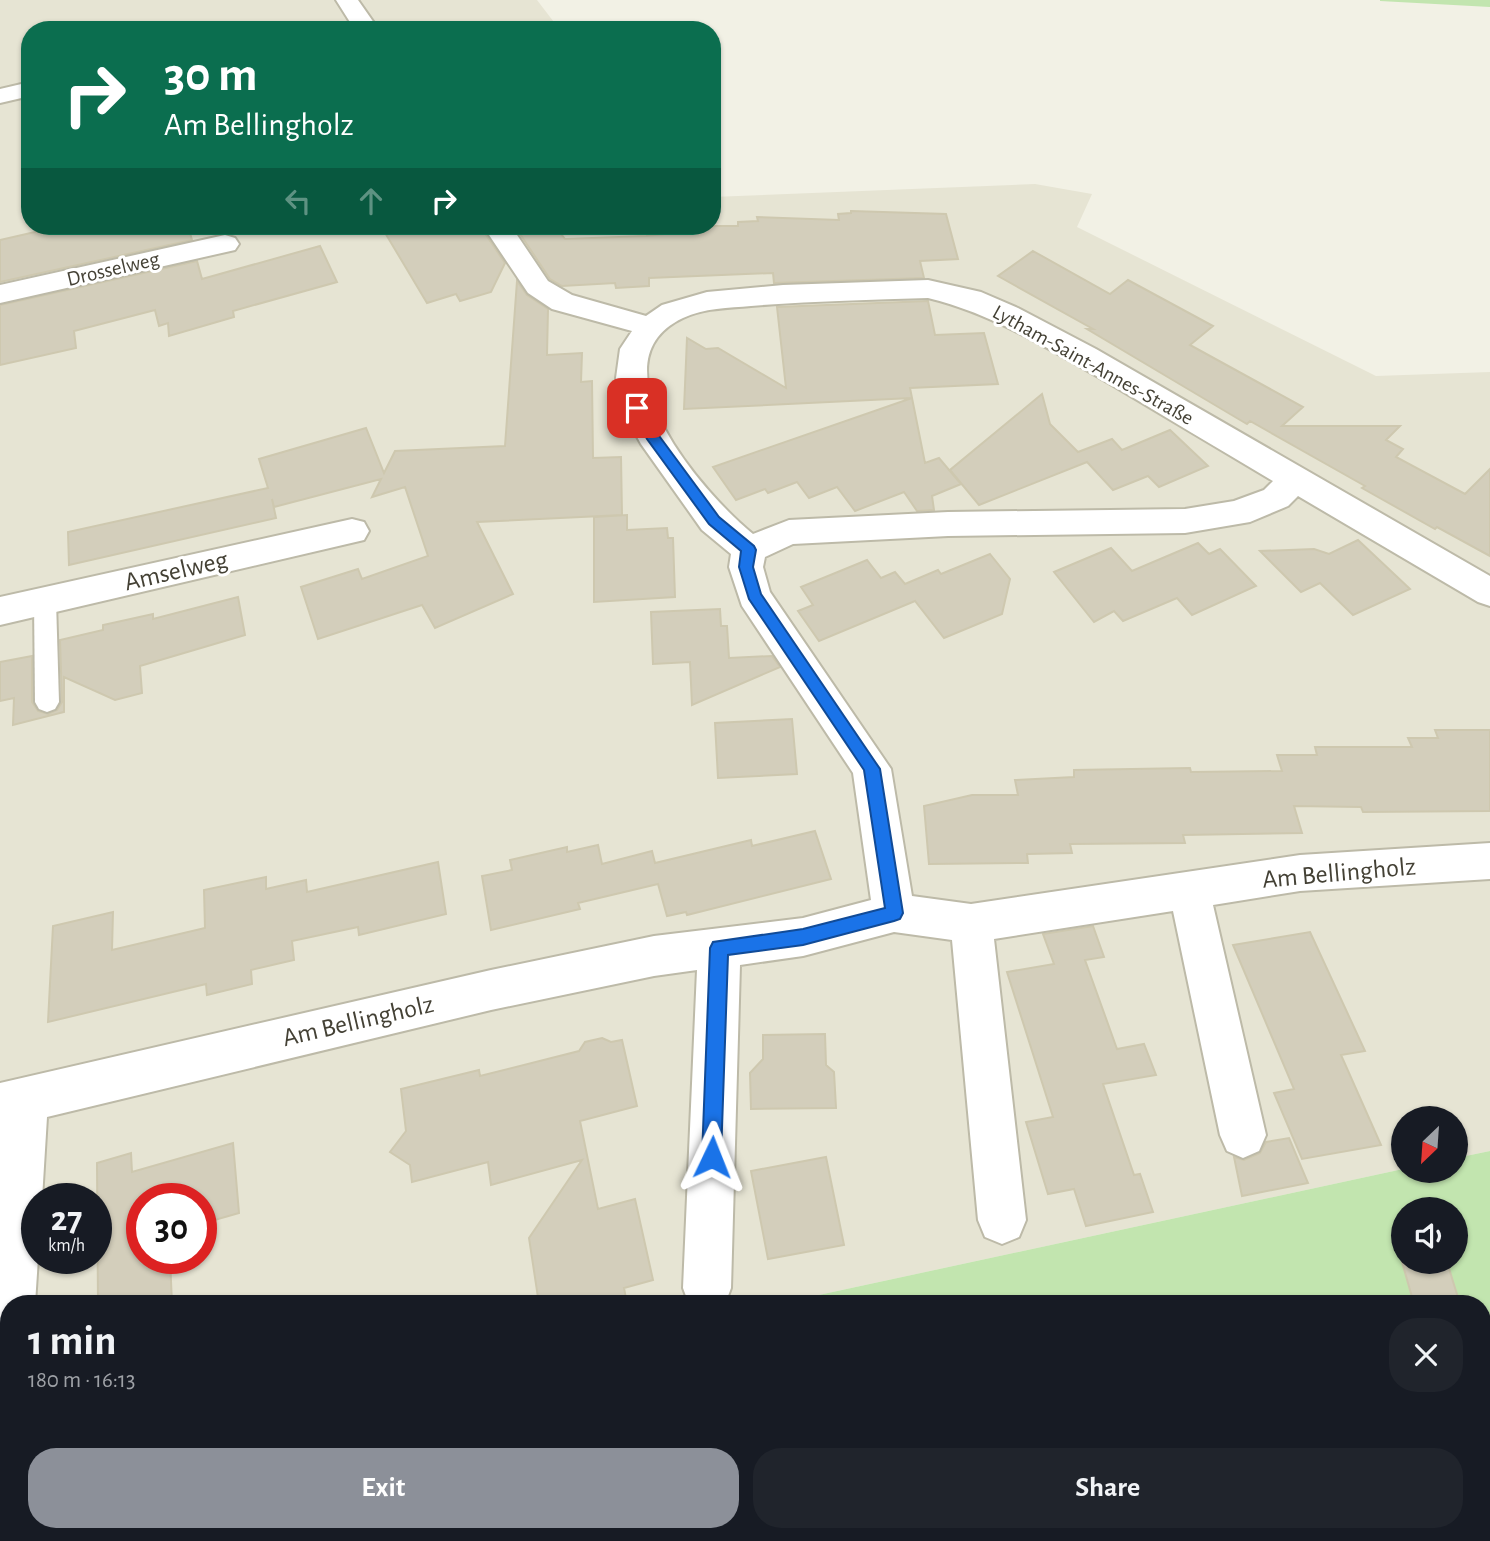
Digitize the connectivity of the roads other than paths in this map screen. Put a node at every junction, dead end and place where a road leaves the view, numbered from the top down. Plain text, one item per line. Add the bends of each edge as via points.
1 (347, 0) edge
2 (361, 21) edge
3 (21, 91) edge
4 (0, 96) edge
5 (503, 235) edge
6 (225, 244) dead end
7 (0, 294) edge
8 (651, 327) junction
9 (1295, 480) junction
10 (352, 531) dead end
11 (749, 550) junction
12 (1490, 593) edge
13 (45, 601) junction
14 (0, 611) edge
15 (47, 702) dead end
16 (1490, 862) edge
17 (1189, 888) junction
18 (894, 913) junction
19 (971, 923) junction
20 (719, 948) junction
21 (13, 1103) edge
22 (1242, 1135) dead end
23 (1002, 1220) dead end
24 (707, 1288) dead end
25 (10, 1295) edge

1 - 2 street
3 - 4 street
5 - 8 street via 538,287 562,302
6 - 7 street, Drosselweg
8 - 9 street, Lytham-Saint-Annes-Straße via 672,312 706,301 783,294 928,289 971,299 1085,356
8 - 11 street, Lytham-Saint-Annes-Straße via 635,349 631,379 637,408 714,521
9 - 11 street via 1276,498 1238,513 1185,521 948,524 789,532
9 - 12 street, Lytham-Saint-Annes-Straße
10 - 13 street, Amselweg
11 - 18 street via 746,567 754,596 872,769
13 - 14 street, Amselweg
13 - 15 lane
16 - 17 street, Am Bellingholz via 1300,873
17 - 19 street, Am Bellingholz
17 - 22 street
18 - 19 street, Am Bellingholz
18 - 20 street, Am Bellingholz via 803,937
19 - 23 street
20 - 21 street, Am Bellingholz via 654,956 491,990
20 - 24 street
21 - 25 street

